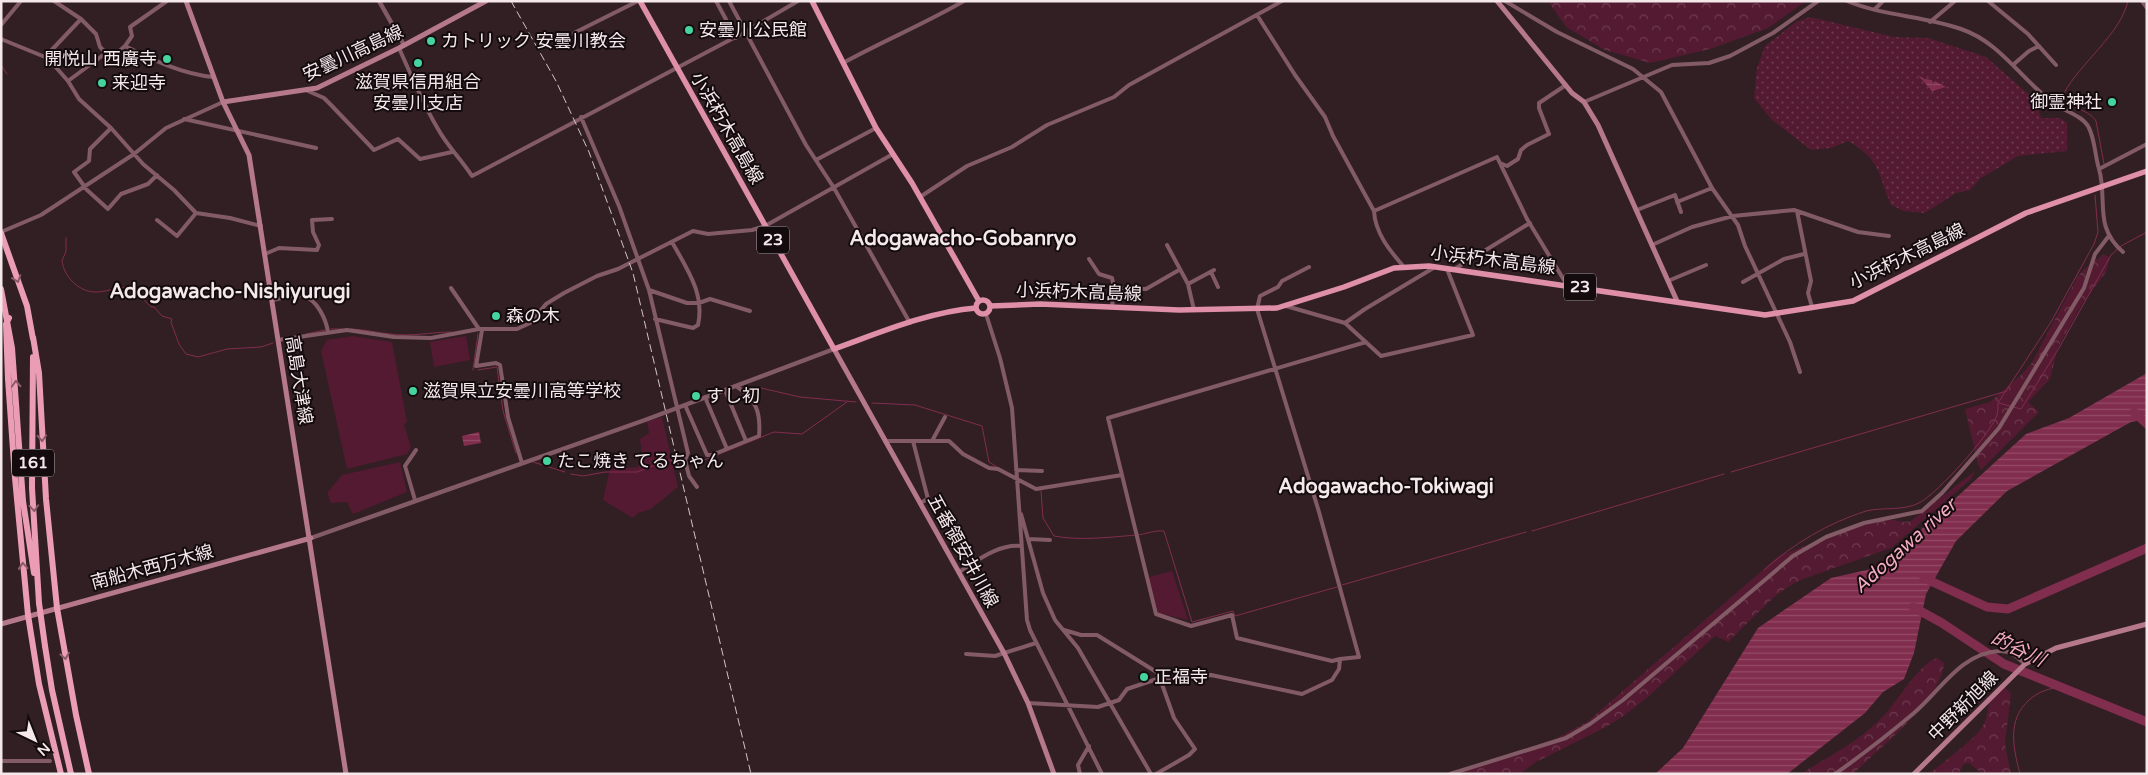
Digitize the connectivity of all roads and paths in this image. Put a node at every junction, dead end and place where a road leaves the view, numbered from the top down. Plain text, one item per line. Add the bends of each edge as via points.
1 (21, 1) edge
2 (54, 1) edge
3 (166, 1) edge
4 (186, 1) edge
5 (379, 1) edge
6 (486, 1) edge
7 (639, 1) edge
8 (716, 1) edge
9 (729, 1) edge
10 (798, 1) edge
11 (812, 1) edge
12 (964, 1) edge
13 (1282, 1) edge
14 (1497, 1) edge
15 (1505, 1) edge
16 (1818, 1) edge
17 (1847, 1) edge
18 (1883, 1) edge
19 (1955, 1) edge
20 (1988, 1) edge
21 (2142, 1) edge
22 (2147, 8) edge
23 (1875, 9) junction
24 (1257, 15) junction
25 (81, 19) junction
26 (1930, 22) junction
27 (1, 25) edge
28 (574, 32) dead end
29 (746, 32) junction
30 (736, 38) junction
31 (1, 39) edge
32 (125, 46) junction
33 (2039, 46) junction
34 (401, 47) junction
35 (106, 53) junction
36 (45, 58) junction
37 (843, 63) junction
38 (2014, 64) junction
39 (2056, 65) dead end
40 (676, 70) junction
41 (213, 76) junction
42 (1645, 77) junction
43 (68, 81) junction
44 (1566, 85) junction
45 (308, 91) junction
46 (223, 102) junction
47 (1584, 102) junction
48 (581, 117) junction
49 (184, 119) junction
50 (111, 128) junction
51 (876, 128) junction
52 (236, 130) junction
53 (2147, 144) edge
54 (316, 148) dead end
55 (452, 152) junction
56 (134, 154) junction
57 (893, 154) junction
58 (816, 160) junction
59 (1500, 163) junction
60 (2099, 169) junction
61 (2147, 171) edge
62 (157, 176) junction
63 (85, 186) junction
64 (2102, 186) junction
65 (834, 188) junction
66 (1712, 188) junction
67 (920, 197) junction
68 (1677, 202) junction
69 (1637, 210) junction
70 (1374, 211) junction
71 (1797, 211) junction
72 (1681, 212) dead end
73 (196, 213) junction
74 (1733, 216) junction
75 (332, 219) dead end
76 (157, 220) dead end
77 (1530, 223) junction
78 (261, 226) junction
79 (765, 226) junction
80 (1, 232) edge
81 (1888, 236) dead end
82 (2108, 237) junction
83 (672, 242) junction
84 (1167, 245) dead end
85 (1652, 245) junction
86 (2123, 252) dead end
87 (265, 254) junction
88 (1804, 254) junction
89 (638, 259) junction
90 (1089, 259) dead end
91 (1706, 265) dead end
92 (1309, 267) dead end
93 (1404, 267) junction
94 (1435, 267) junction
95 (1450, 269) junction
96 (1180, 270) junction
97 (1758, 273) junction
98 (1668, 282) junction
99 (1743, 282) dead end
100 (1188, 284) junction
101 (1567, 285) junction
102 (1218, 287) dead end
103 (451, 288) dead end
104 (1114, 288) junction
105 (1, 289) edge
106 (649, 290) junction
107 (272, 300) junction
108 (1676, 301) junction
109 (699, 303) junction
110 (977, 304) junction
111 (990, 306) junction
112 (1286, 306) junction
113 (1112, 307) junction
114 (1812, 307) junction
115 (1257, 309) junction
116 (1194, 310) junction
117 (750, 311) dead end
118 (1777, 313) junction
119 (986, 314) junction
120 (8, 318) junction
121 (655, 318) junction
122 (910, 323) junction
123 (1345, 323) junction
124 (480, 329) junction
125 (328, 332) junction
126 (33, 337) junction
127 (278, 340) junction
128 (1366, 342) junction
129 (834, 349) junction
130 (1275, 369) junction
131 (1800, 372) dead end
132 (736, 386) junction
133 (725, 390) junction
134 (705, 397) junction
135 (685, 405) junction
136 (676, 408) junction
137 (945, 417) dead end
138 (746, 441) junction
139 (885, 441) junction
140 (913, 441) junction
141 (932, 441) junction
142 (727, 449) junction
143 (416, 450) dead end
144 (522, 463) junction
145 (1016, 470) junction
146 (1042, 471) dead end
147 (1122, 475) junction
148 (1016, 481) junction
149 (697, 486) dead end
150 (415, 500) junction
151 (920, 503) junction
152 (1020, 511) junction
153 (311, 538) junction
154 (1029, 539) junction
155 (1050, 540) dead end
156 (1021, 546) junction
157 (959, 572) junction
158 (38, 588) junction
159 (56, 608) junction
160 (28, 615) junction
161 (1, 624) edge
162 (2147, 624) edge
163 (1064, 630) junction
164 (1036, 643) junction
165 (1004, 653) junction
166 (966, 654) dead end
167 (1340, 659) junction
168 (2025, 664) junction
169 (1160, 679) junction
170 (1028, 703) junction
171 (1110, 704) junction
172 (1069, 706) junction
173 (1089, 746) junction
174 (1, 761) edge
175 (50, 761) dead end
176 (61, 774) edge
177 (71, 774) edge
178 (89, 774) edge
179 (346, 774) edge
180 (1054, 774) edge
181 (1080, 774) edge
182 (1102, 774) edge
183 (1151, 774) edge
184 (1156, 774) edge
185 (1450, 774) edge
186 (1835, 774) edge
187 (1914, 774) edge

1 - 27 street
2 - 25 street
3 - 32 street via 130,27 132,36
4 - 41 main road, 高島大津線
5 - 34 street
6 - 34 main road, 安曇川高島線
7 - 28 street
7 - 40 main road, 小浜朽木高島線 / 23
8 - 30 street
9 - 29 street
10 - 29 street
11 - 37 main road
12 - 37 street
13 - 24 street
14 - 44 main road
15 - 42 street
16 - 42 street via 1773,33 1724,58 1709,63 1672,66
17 - 23 street
18 - 23 street
19 - 26 street
20 - 33 street
21 - 22 street
23 - 26 street
24 - 67 street via 1129,85 1114,97 1047,125 1012,147 967,166
24 - 70 street via 1324,116
25 - 35 street via 96,34 100,48
25 - 36 street
26 - 38 street via 1969,32
29 - 30 street
29 - 58 street
30 - 40 street
31 - 36 street
32 - 35 street via 116,54
32 - 41 street via 182,70
33 - 38 street
33 - 39 street
34 - 45 main road, 安曇川高島線
34 - 55 street via 430,115
35 - 43 street
36 - 43 street
37 - 51 main road
38 - 60 street via 2049,101 2082,120 2089,128
40 - 48 street
40 - 79 main road, 小浜朽木高島線 / 23
41 - 46 main road, 高島大津線
42 - 47 street
42 - 66 street via 1661,92
43 - 50 street via 79,99
44 - 47 main road
44 - 59 street via 1539,103 1538,108 1550,134 1527,145 1513,164
45 - 46 main road, 安曇川高島線
45 - 55 street via 324,98 374,150 398,139 420,159
46 - 49 street
46 - 52 main road, 高島大津線
47 - 69 main road via 1606,141
48 - 55 street via 472,176
48 - 89 street
49 - 52 street
49 - 56 street via 156,135
50 - 56 street
50 - 63 street via 90,149 89,161 74,172
51 - 57 main road
51 - 58 street
52 - 54 street
52 - 78 main road, 高島大津線 via 249,155
53 - 60 street
56 - 62 street
56 - 63 street
57 - 65 street
57 - 67 main road
58 - 65 street
59 - 70 street via 1497,157
59 - 77 street
60 - 64 street
61 - 64 main road, 小浜朽木高島線 / 23
62 - 63 street via 148,184 121,194 108,209
62 - 73 street
63 - 80 street via 41,215
64 - 82 street via 2101,203
64 - 114 main road, 小浜朽木高島線 / 23 via 2026,213 1853,301
65 - 79 street
65 - 122 street
66 - 68 street
66 - 74 street
67 - 110 main road
68 - 69 street via 1674,195
68 - 72 street
69 - 85 main road
70 - 93 street via 1375,224
71 - 74 street
71 - 81 street via 1858,232
71 - 88 street
73 - 76 street via 177,236
73 - 78 street
74 - 85 street via 1692,227
74 - 97 street
75 - 87 street via 312,220 319,245 317,250 279,248
77 - 95 street
77 - 101 street
78 - 87 main road, 高島大津線
79 - 83 street via 708,234 693,231
79 - 129 main road, 小浜朽木高島線 / 23
80 -> 126 highway, 161
82 - 86 street
82 - 185 street via 2095,254 2084,288 1999,428 1922,511 1864,522 1826,537 1793,556 1623,700 1566,738
83 - 89 street
83 - 109 street via 697,288
84 - 96 street
85 - 98 main road
87 - 107 main road, 高島大津線
88 - 97 street via 1784,259
88 - 114 street via 1811,281 1808,293
89 - 106 street
89 - 124 street via 546,304 524,326 510,331
90 - 104 street via 1099,274 1112,278
91 - 98 street
92 - 115 street via 1260,296
93 - 94 main road, 小浜朽木高島線 / 23
93 - 112 main road, 小浜朽木高島線 / 23
94 - 95 main road, 小浜朽木高島線 / 23
94 - 123 street
95 - 101 main road, 小浜朽木高島線 / 23
95 - 128 street via 1473,335 1381,356
96 - 100 street
96 - 104 street via 1146,289
97 - 99 street
97 - 118 street
98 - 108 main road
100 - 102 street via 1213,271
100 - 116 street
101 - 108 main road, 小浜朽木高島線 / 23
103 - 124 street
104 - 113 street
105 - 120 highway, 161
106 - 109 street via 687,303
106 - 121 street
107 - 125 street via 304,296 320,311
107 - 127 main road, 高島大津線
108 - 118 main road, 小浜朽木高島線 / 23 via 1728,311
109 - 117 street via 710,299
109 - 121 street via 698,325 693,328
110 - 111 main road, 小浜朽木高島線 / 23 via 986,300
110 - 119 main road via 979,314
110 - 122 main road
111 - 113 main road, 小浜朽木高島線 / 23
111 - 119 main road, 小浜朽木高島線
112 - 115 main road, 小浜朽木高島線 / 23
112 - 123 street
113 - 116 main road, 小浜朽木高島線 / 23
114 - 118 main road, 小浜朽木高島線 / 23
115 - 116 main road, 小浜朽木高島線 / 23
115 - 130 street
118 - 131 street
119 - 145 street via 1012,406
158 -> 120 highway, 161 via 23,501 16,378
160 -> 120 highway via 8,379
121 - 136 street
122 - 129 main road
123 - 128 street
124 - 125 street via 431,338 394,338 347,330
124 - 144 street via 476,366 496,362 500,365 508,417
125 - 127 street
126 -> 158 highway, 161 via 32,488
126 -> 159 highway via 40,374 45,490
127 - 153 main road, 高島大津線
128 - 130 street
129 - 132 street
129 - 139 main road, 五番領安井川線
130 - 147 street via 1108,418
130 - 167 street via 1358,651 1359,657
132 - 133 street
132 - 138 street via 750,394 760,419 759,436
133 - 134 street
133 - 138 street
134 - 135 street
134 - 142 street
135 - 136 street
135 - 142 street via 707,455
136 - 144 street
136 - 149 street via 688,453 684,460 689,476
137 - 141 street
138 - 142 street
139 - 140 street
139 - 151 main road, 五番領安井川線
140 - 141 street
140 - 151 street via 928,499
141 - 148 street via 949,442 963,454 989,468 998,469
143 - 150 street via 406,466
144 - 150 street
145 - 146 street
145 - 148 street
147 - 148 street via 1036,490
147 - 167 street via 1156,614 1191,626 1232,615 1237,638 1332,661
148 - 152 street
150 - 153 street
151 - 157 main road, 五番領安井川線
152 - 154 street
152 - 156 street
153 - 159 main road, 南船木西万木線
153 - 179 main road, 高島大津線
154 - 155 street
154 - 163 street via 1043,593
156 - 157 street via 1010,545 993,551
156 - 164 street via 1027,620
157 - 165 main road, 五番領安井川線
158 - 177 highway, 161, bridge via 52,690
159 - 160 main road, 南船木西万木線
159 -> 178 highway
160 - 161 main road, 南船木西万木線
160 - 176 highway via 39,684
162 - 168 main road, 中野新旭線 via 2056,648
163 - 169 street via 1097,635 1158,673
163 - 171 street
164 - 165 street
164 - 172 street
165 - 166 street via 989,657
165 - 170 main road, 五番領安井川線
167 - 169 street via 1339,670 1332,680 1302,694 1211,675
168 - 186 street via 2007,651 1991,652 1972,659 1915,712
168 - 187 main road, 中野新旭線
169 - 171 street via 1127,689 1119,700
169 - 184 street via 1174,718 1195,749
170 - 172 street
170 - 180 main road, 五番領安井川線
171 - 172 street
171 - 183 street
172 - 173 street
173 - 181 street via 1078,765
173 - 182 street
174 - 175 street

